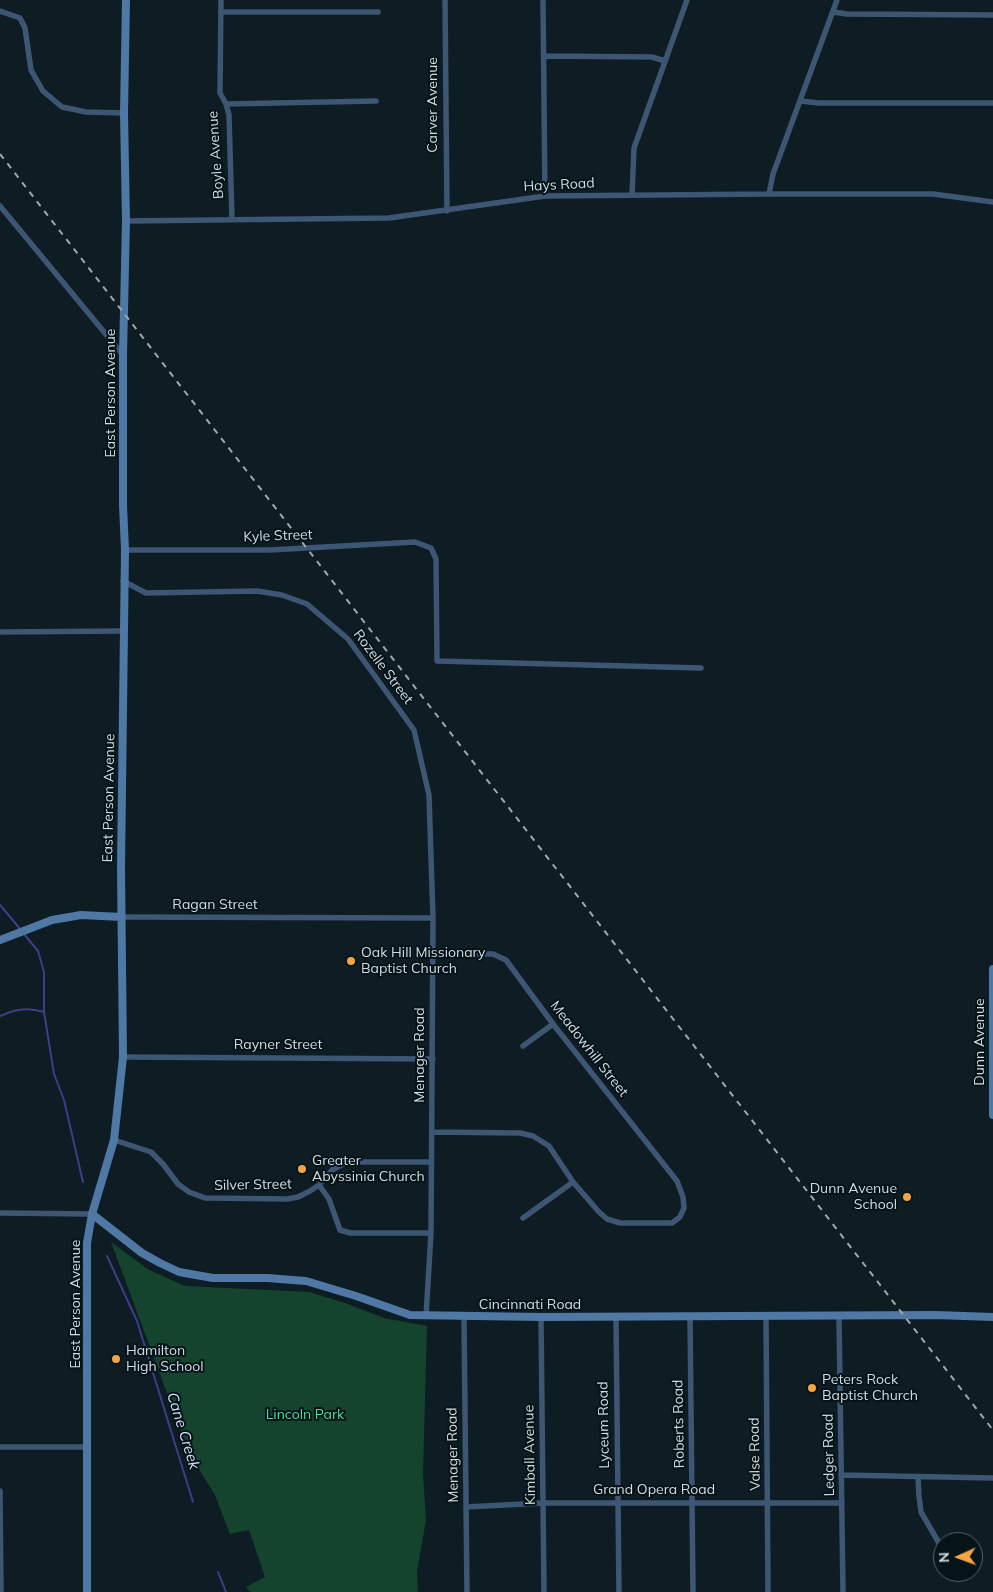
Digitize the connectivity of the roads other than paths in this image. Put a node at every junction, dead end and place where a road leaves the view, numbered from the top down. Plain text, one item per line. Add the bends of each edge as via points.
1 (126, 0) edge
2 (221, 0) edge
3 (445, 0) edge
4 (543, 0) edge
5 (687, 0) edge
6 (837, 0) edge
7 (0, 11) edge
8 (221, 12) junction
9 (378, 12) dead end
10 (833, 12) junction
11 (993, 15) edge
12 (544, 56) junction
13 (665, 61) junction
14 (376, 101) dead end
15 (801, 101) junction
16 (993, 103) edge
17 (226, 104) junction
18 (124, 113) junction
19 (769, 194) junction
20 (632, 195) junction
21 (545, 196) junction
22 (993, 202) edge
23 (0, 206) edge
24 (447, 211) junction
25 (232, 220) junction
26 (126, 221) junction
27 (123, 355) junction
28 (125, 550) junction
29 (123, 581) junction
30 (124, 631) junction
31 (0, 632) edge
32 (701, 668) dead end
33 (429, 795) joint
34 (122, 917) junction
35 (433, 918) junction
36 (1, 940) edge
37 (433, 954) junction
38 (993, 969) edge
39 (553, 1024) junction
40 (523, 1046) dead end
41 (122, 1057) junction
42 (432, 1059) junction
43 (993, 1115) edge
44 (432, 1132) junction
45 (114, 1140) junction
46 (431, 1162) junction
47 (573, 1182) junction
48 (319, 1185) junction
49 (0, 1213) edge
50 (92, 1214) junction
51 (523, 1218) dead end
52 (431, 1233) junction
53 (426, 1316) junction
54 (690, 1316) junction
55 (766, 1316) junction
56 (464, 1317) junction
57 (541, 1317) junction
58 (616, 1317) junction
59 (838, 1317) junction
60 (993, 1317) edge
61 (0, 1447) edge
62 (87, 1447) junction
63 (842, 1475) junction
64 (918, 1477) junction
65 (993, 1478) edge
66 (0, 1491) edge
67 (693, 1502) junction
68 (768, 1502) junction
69 (543, 1503) junction
70 (842, 1503) junction
71 (617, 1504) junction
72 (466, 1507) junction
73 (933, 1532) edge
74 (1, 1592) edge
75 (87, 1592) edge
76 (467, 1592) edge
77 (544, 1592) edge
78 (618, 1592) edge
79 (693, 1592) edge
80 (768, 1592) edge
81 (843, 1592) edge

1 - 18 main road, East Person Avenue
2 - 8 street, Boyle Avenue
3 - 24 street, Carver Avenue
4 - 12 street
5 - 13 street
6 - 10 street
7 - 18 street via 20,18 25,28 31,70 43,91 62,107 86,112
8 - 9 street
8 - 17 street, Boyle Avenue via 220,93
10 - 11 street
10 - 15 street
12 - 13 street via 652,57
12 - 21 street
13 - 20 street via 634,148
14 - 17 street
15 - 16 street
15 - 19 street via 773,174
17 - 25 street, Boyle Avenue
18 - 26 main road, East Person Avenue
19 - 20 street, Hays Road
19 - 22 street, Hays Road via 933,194
20 - 21 street, Hays Road
21 - 24 street, Hays Road
23 - 27 street
24 - 25 street, Hays Road via 389,218
25 - 26 street, Hays Road
26 - 27 main road, East Person Avenue
27 - 28 main road, East Person Avenue
28 - 29 main road, East Person Avenue
28 - 32 street, Kyle Street via 270,550 415,542 431,548 436,558 437,661
29 - 30 main road, East Person Avenue
29 - 33 street, Rozelle Street via 146,593 257,591 307,604 348,639 414,730
30 - 31 street
30 - 34 main road, East Person Avenue
33 - 35 street, Menager Road
34 - 35 street, Ragan Street
34 - 36 main road, Ragan Street via 81,914 52,920
34 - 41 main road, East Person Avenue
35 - 37 street, Menager Road
37 - 39 street, Meadowhill Street via 493,954 506,960
37 - 42 street, Menager Road
38 - 43 main road, Dunn Avenue
39 - 40 street
39 - 47 street, Meadowhill Street via 677,1181 684,1196 684,1208 672,1223 620,1223 607,1219
41 - 42 street, Rayner Street
41 - 45 main road, East Person Avenue
42 - 44 street, Menager Road
44 - 46 street, Menager Road
44 - 47 street via 534,1136 548,1146
45 - 48 street, Silver Street via 151,1152 178,1184 205,1198 287,1199 298,1197
45 - 50 main road, East Person Avenue
46 - 48 street, Silver Street via 347,1162 332,1170
46 - 52 street, Menager Road
47 - 51 street
48 - 52 street via 329,1199 340,1230 350,1233
49 - 50 street
50 - 53 main road, Cincinnati Road via 142,1253 179,1272 213,1278 306,1281 410,1315
50 - 62 main road, East Person Avenue via 88,1243
52 - 53 street, Menager Road
53 - 56 main road, Cincinnati Road
54 - 55 main road, Cincinnati Road
54 - 58 main road, Cincinnati Road
54 - 67 street, Roberts Road
55 - 59 main road, Cincinnati Road
55 - 68 street, Valse Road
56 - 57 main road, Cincinnati Road
56 - 72 street, Menager Road
57 - 58 main road, Cincinnati Road
57 - 69 street, Kimball Avenue
58 - 71 street, Lyceum Road
59 - 60 main road, Cincinnati Road
59 - 63 street, Ledger Road
61 - 62 street
62 - 75 main road, East Person Avenue
63 - 64 street
63 - 70 street, Ledger Road
64 - 65 street
64 - 73 street via 922,1512
66 - 74 street
67 - 68 street, Grand Opera Road
67 - 71 street, Grand Opera Road
67 - 79 street, Roberts Road
68 - 70 street, Grand Opera Road
68 - 80 street, Valse Road
69 - 71 street, Grand Opera Road
69 - 72 street, Grand Opera Road
69 - 77 street, Kimball Avenue
70 - 81 street, Ledger Road
71 - 78 street, Lyceum Road
72 - 76 street, Menager Road

